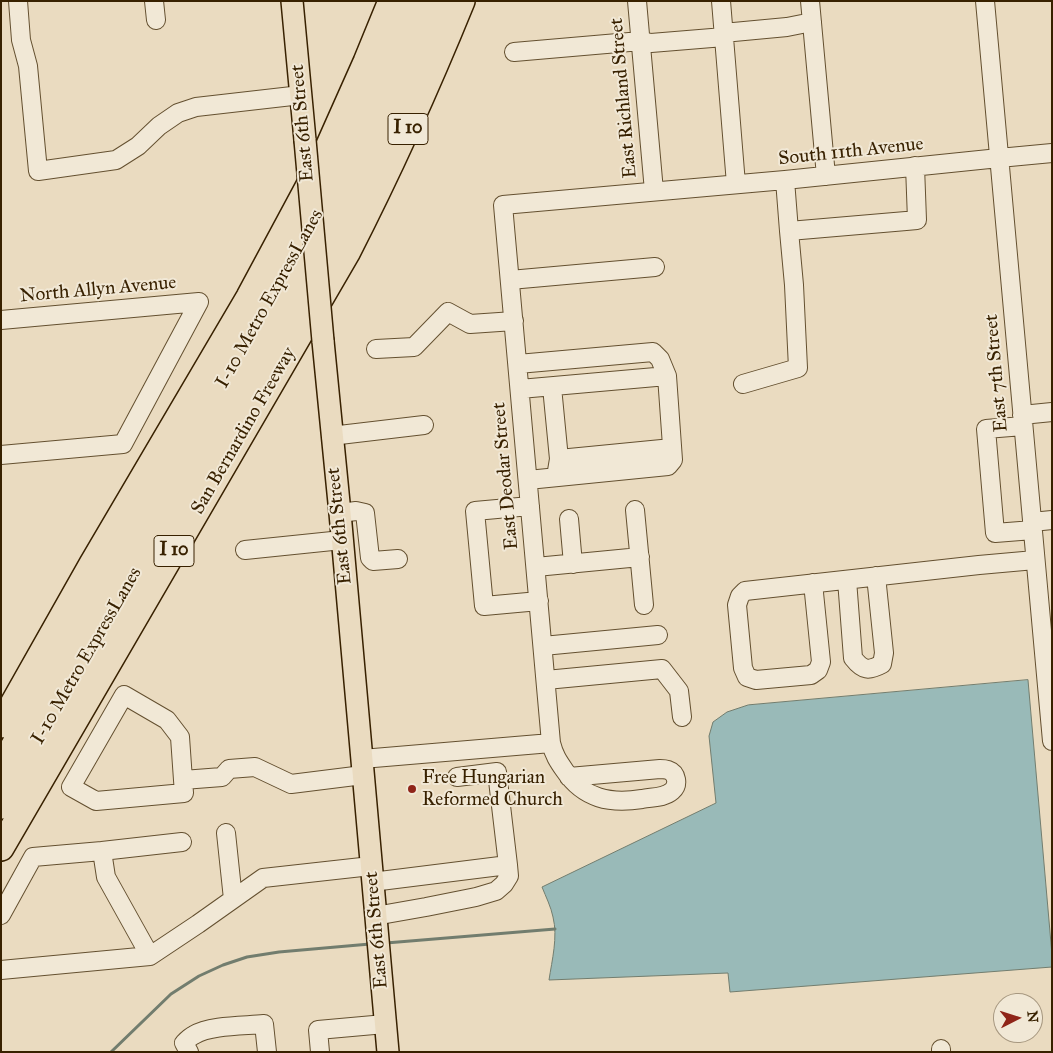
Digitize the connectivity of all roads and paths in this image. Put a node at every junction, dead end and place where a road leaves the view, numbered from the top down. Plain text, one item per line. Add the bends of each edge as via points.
1 (18, 1) edge
2 (154, 1) edge
3 (292, 1) edge
4 (391, 1) edge
5 (414, 1) edge
6 (436, 1) edge
7 (462, 1) edge
8 (637, 1) edge
9 (721, 1) edge
10 (810, 1) edge
11 (985, 1) edge
12 (156, 20) dead end
13 (812, 22) junction
14 (724, 35) junction
15 (641, 40) junction
16 (514, 52) dead end
17 (410, 67) junction
18 (301, 95) junction
19 (1052, 154) edge
20 (999, 158) junction
21 (914, 166) junction
22 (826, 176) junction
23 (785, 180) junction
24 (736, 184) junction
25 (379, 190) junction
26 (654, 191) junction
27 (503, 205) joint
28 (789, 231) junction
29 (654, 267) dead end
30 (510, 280) junction
31 (1, 320) edge
32 (514, 320) junction
33 (376, 349) dead end
34 (518, 364) junction
35 (667, 376) junction
36 (742, 384) dead end
37 (552, 387) junction
38 (520, 389) junction
39 (1052, 412) edge
40 (1023, 420) junction
41 (424, 425) dead end
42 (331, 436) junction
43 (672, 448) junction
44 (1, 455) edge
45 (559, 459) junction
46 (555, 478) junction
47 (528, 480) junction
48 (530, 506) junction
49 (636, 510) dead end
50 (340, 513) junction
51 (568, 519) dead end
52 (1052, 520) edge
53 (1032, 526) junction
54 (342, 544) junction
55 (368, 545) junction
56 (245, 550) dead end
57 (640, 557) junction
58 (398, 559) dead end
59 (92, 564) junction
60 (573, 564) junction
61 (1041, 565) edge
62 (536, 567) junction
63 (876, 576) junction
64 (847, 580) junction
65 (813, 583) junction
66 (539, 601) junction
67 (644, 605) dead end
68 (658, 636) dead end
69 (543, 646) junction
70 (1048, 656) edge
71 (546, 680) junction
72 (682, 717) dead end
73 (1, 725) edge
74 (1052, 741) edge
75 (552, 743) junction
76 (495, 748) junction
77 (6, 759) edge
78 (362, 767) junction
79 (497, 772) junction
80 (457, 777) dead end
81 (569, 777) junction
82 (183, 780) junction
83 (1, 806) edge
84 (226, 833) dead end
85 (182, 842) dead end
86 (1, 848) edge
87 (102, 851) junction
88 (508, 865) junction
89 (372, 874) junction
90 (233, 899) junction
91 (1, 915) edge
92 (376, 920) junction
93 (150, 956) junction
94 (1, 970) edge
95 (385, 1024) junction
96 (187, 1047) edge
97 (267, 1052) edge
98 (320, 1052) edge
99 (388, 1052) edge

1 - 18 street via 38,171 116,160 178,113 196,107
2 - 12 street
3 - 18 main road, East 6th Street
4 - 59 highway via 321,163 249,297
5 - 77 highway, I-10 Metro ExpressLanes via 358,134 274,298
6 - 17 highway, I-10 Metro ExpressLanes
7 - 25 highway, San Bernardino Freeway / I 10
8 - 15 street, East Richland Street
9 - 14 street
10 - 13 street
11 - 20 street, East 7th Street
13 - 14 street
13 - 22 street
14 - 15 street via 652,43
14 - 24 street
15 - 16 street
15 - 26 street, East Richland Street
17 - 25 highway
17 - 83 highway, I-10 Metro ExpressLanes via 333,232 301,291
18 - 42 main road, East 6th Street, bridge
19 - 20 street, South 11th Avenue
20 - 21 street, South 11th Avenue
20 - 40 street, East 7th Street
21 - 22 street, South 11th Avenue
21 - 28 street via 917,220
22 - 23 street, South 11th Avenue
23 - 24 street, South 11th Avenue
23 - 28 street
24 - 26 street, South 11th Avenue
25 - 86 highway, San Bernardino Freeway / I 10 via 347,253
26 - 27 street, South 11th Avenue
27 - 30 street, East Deodar Street
28 - 36 street via 798,368
29 - 30 street
30 - 32 street, East Deodar Street
31 - 44 street, North Allyn Avenue via 199,302 123,444
32 - 33 street via 470,324 448,312 414,347
32 - 34 street, East Deodar Street
34 - 35 street via 654,352
34 - 38 street, East Deodar Street
35 - 37 street
35 - 43 street
37 - 38 street
37 - 45 street
38 - 47 street, East Deodar Street
39 - 40 street
40 - 53 street, East 7th Street
40 - 53 street via 986,429 994,524 995,533
41 - 42 street
42 - 50 main road, East 6th Street
43 - 45 street
43 - 46 street via 673,460 668,466
45 - 46 street
46 - 47 street
47 - 48 street, East Deodar Street
48 - 62 street, East Deodar Street
48 - 66 street via 475,511 484,606
49 - 57 street
50 - 54 main road, East 6th Street
50 - 55 street via 365,513
51 - 60 street
52 - 53 street
53 - 61 street, East 7th Street
54 - 55 street
54 - 56 street
54 - 78 main road, East 6th Street
55 - 58 street via 373,561
57 - 60 street
57 - 67 street
59 - 73 highway
59 - 77 highway
60 - 62 street
61 - 63 street via 979,565
61 - 70 street, East 7th Street
62 - 66 street, East Deodar Street
63 - 64 street
63 - 64 street via 884,653 882,664 873,669 865,669 854,658
64 - 65 street
65 - 65 street via 745,591 740,596 738,623 747,677 756,680 811,675 818,670 821,662
66 - 69 street, East Deodar Street
68 - 69 street
69 - 71 street, East Deodar Street
70 - 74 street, East 7th Street
71 - 72 street via 662,669 679,691
71 - 75 street, East Deodar Street
75 - 76 street
75 - 81 street, East Deodar Street via 554,756
76 - 78 street
76 - 79 street
78 - 82 street via 291,784 254,767 229,769 222,777
78 - 89 main road, East 6th Street
79 - 80 street
79 - 88 street
81 - 81 street, East Deodar Street via 585,792 610,800 628,801 666,795 674,790 677,782 675,774 660,769
82 - 82 street via 180,736 167,720 124,695 71,788 96,801 184,793
84 - 90 street
85 - 87 street
87 - 91 street via 33,857
87 - 93 street via 106,876
88 - 89 street
88 - 92 street via 509,876 496,891
89 - 90 street via 263,878
89 - 92 main road, East 6th Street
90 - 93 street
92 - 95 main road, East 6th Street
93 - 94 street
95 - 98 street via 318,1030
95 - 99 main road, East 6th Street
96 - 97 street via 193,1035 206,1030 264,1024

